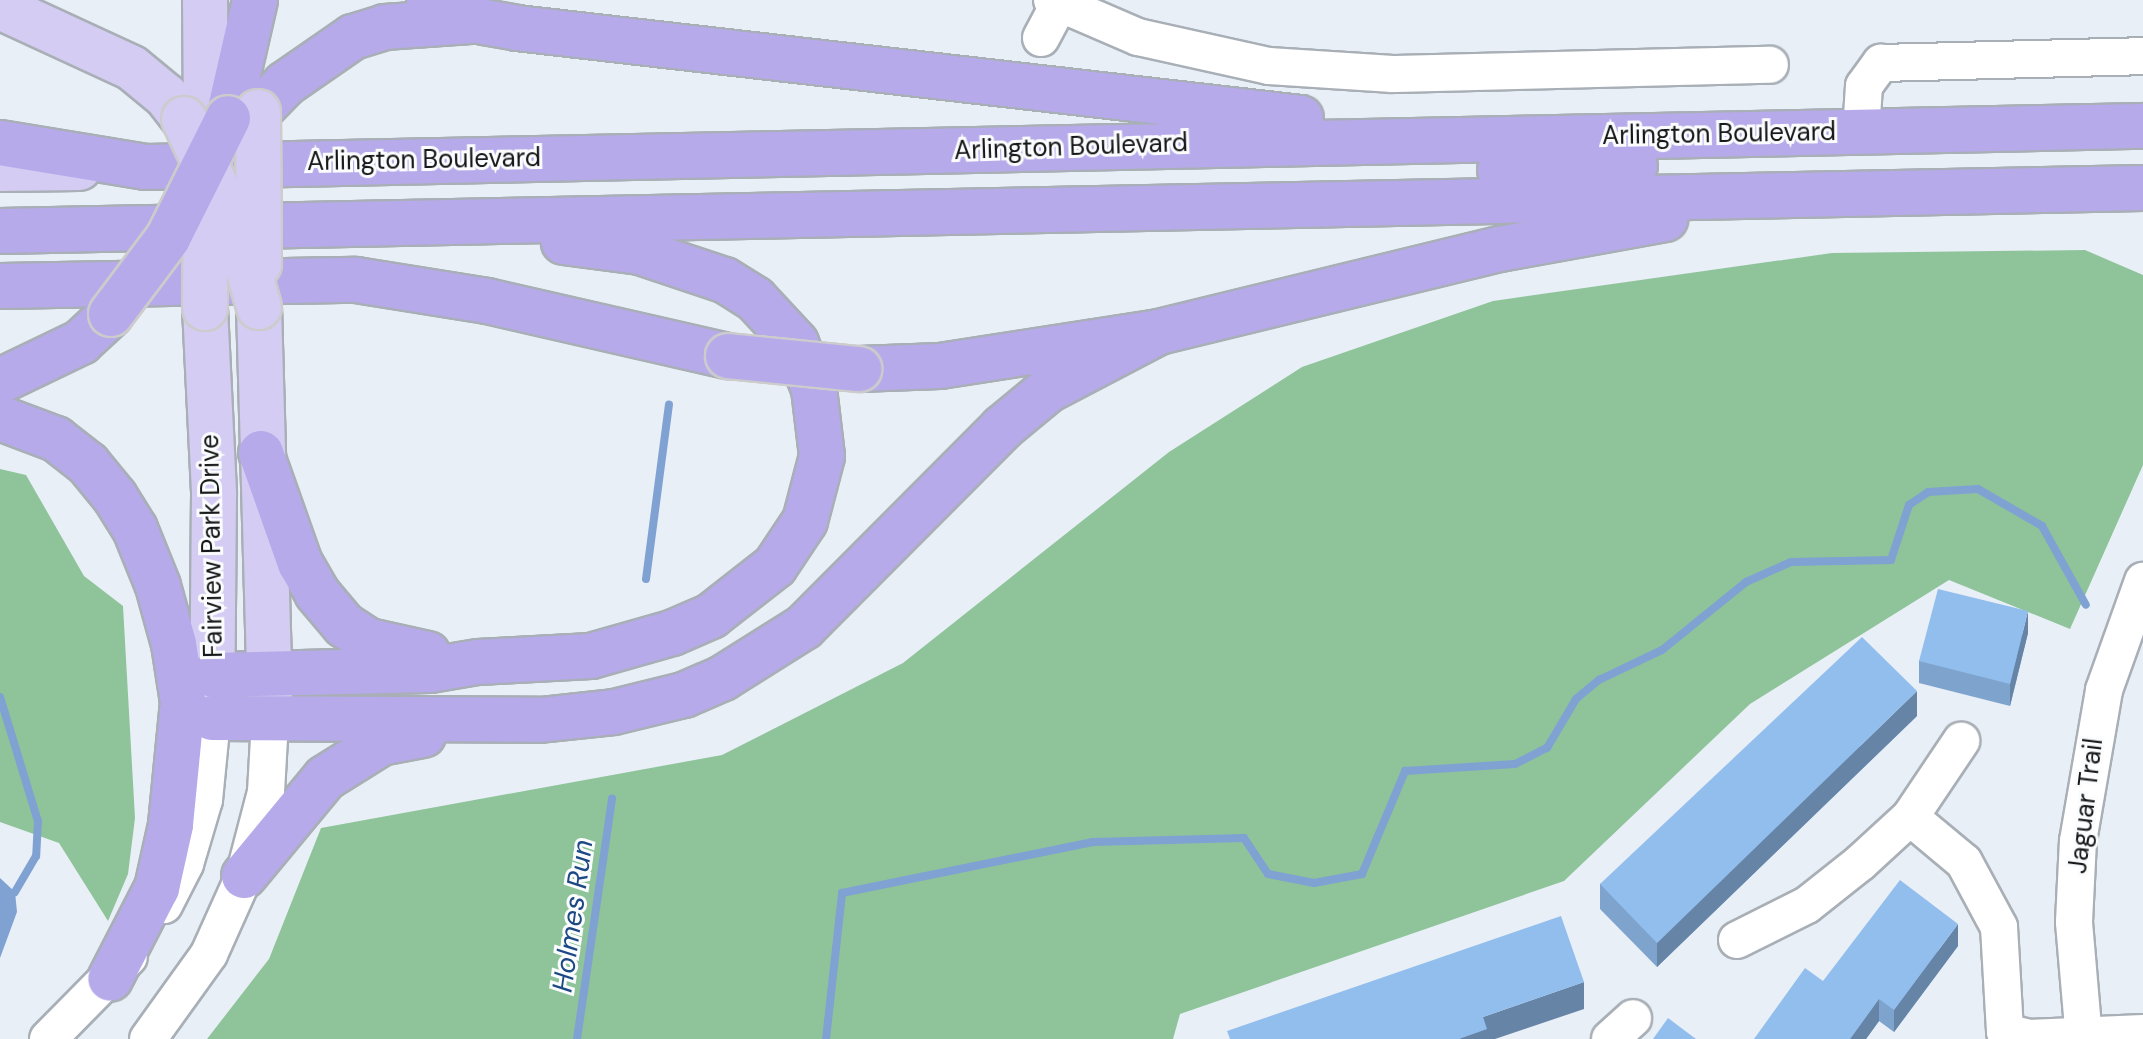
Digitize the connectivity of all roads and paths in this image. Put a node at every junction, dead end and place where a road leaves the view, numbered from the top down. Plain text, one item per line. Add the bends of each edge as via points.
1 (205, 0) edge
2 (257, 0) edge
3 (429, 0) edge
4 (1055, 2) edge
5 (0, 7) edge
6 (484, 22) junction
7 (1041, 38) dead end
8 (2143, 56) edge
9 (1770, 65) dead end
10 (219, 117) junction
11 (2143, 126) edge
12 (1861, 132) junction
13 (1506, 138) junction
14 (0, 143) edge
15 (2143, 156) edge
16 (146, 167) junction
17 (206, 167) junction
18 (0, 169) edge
19 (2143, 188) edge
20 (1869, 193) junction
21 (1301, 204) junction
22 (295, 226) junction
23 (0, 231) edge
24 (0, 286) edge
25 (259, 307) junction
26 (1159, 332) junction
27 (0, 381) edge
28 (0, 418) edge
29 (261, 453) junction
30 (2143, 581) edge
31 (478, 662) junction
32 (213, 675) junction
33 (269, 676) junction
34 (212, 718) junction
35 (505, 720) junction
36 (270, 721) junction
37 (1961, 741) dead end
38 (1910, 817) junction
39 (244, 876) junction
40 (1737, 940) dead end
41 (110, 979) junction
42 (2143, 1033) edge
43 (2000, 1036) edge
44 (2084, 1036) edge
45 (48, 1039) edge
46 (148, 1039) edge

1 - 10 main road, Fairview Park Drive
2 - 10 main road, Fairview Park Drive
3 - 6 highway
4 - 7 street
4 - 9 street via 1124,32 1201,54 1321,70 1393,74
5 - 10 main road via 132,68 166,96
6 - 10 highway via 435,21 353,37 285,84
6 - 13 highway via 1114,99
8 - 12 street via 1881,63 1864,86
10 - 17 highway, bridge
10 - 17 main road, bridge
10 - 25 main road, Fairview Park Drive, bridge
11 - 12 highway, Arlington Boulevard
12 - 13 highway, Arlington Boulevard
13 - 16 highway, Arlington Boulevard
14 - 16 highway
15 - 21 highway via 1433,172
16 - 18 main road, Arlington Boulevard
17 - 25 main road, bridge via 247,256
17 - 27 highway, bridge via 168,238 111,314 81,342
17 - 32 main road, Fairview Park Drive, bridge
19 - 20 highway
20 - 21 highway
20 - 26 highway via 1724,209 1530,243
21 - 22 highway
22 - 23 highway
22 - 31 highway via 390,243 556,242 653,255 724,280 755,299 796,343 814,389 822,456 805,521 775,566 711,616 639,645 591,656
24 - 26 highway, bridge via 356,280 487,301 728,356 859,369 956,364
25 - 29 main road, Fairview Park Drive
26 - 35 highway via 1048,390 962,468 850,586 804,627 736,671 684,695 614,712
28 - 41 highway via 56,439 88,464 115,497 135,529 158,586 174,644 183,702 171,825 157,888
29 - 31 highway via 300,563 344,625 369,641 399,650
29 - 33 main road, Fairview Park Drive
30 - 44 street, Jaguar Trail via 2104,690 2080,825 2074,922
31 - 33 highway via 430,670
32 - 33 highway
32 - 34 main road, Fairview Park Drive
33 - 36 main road, Fairview Park Drive
34 - 36 highway
34 - 41 street, Fairview Park Drive via 204,800 185,864 161,912
35 - 36 highway
35 - 39 highway via 381,743 354,758 301,803
36 - 39 street, Fairview Park Drive via 266,792
37 - 38 street
38 - 40 street via 1807,905
38 - 43 street via 1964,862 1999,927
39 - 46 street, Fairview Park Drive via 209,954
41 - 45 street, Fairview Park Drive
42 - 44 street
43 - 44 street

